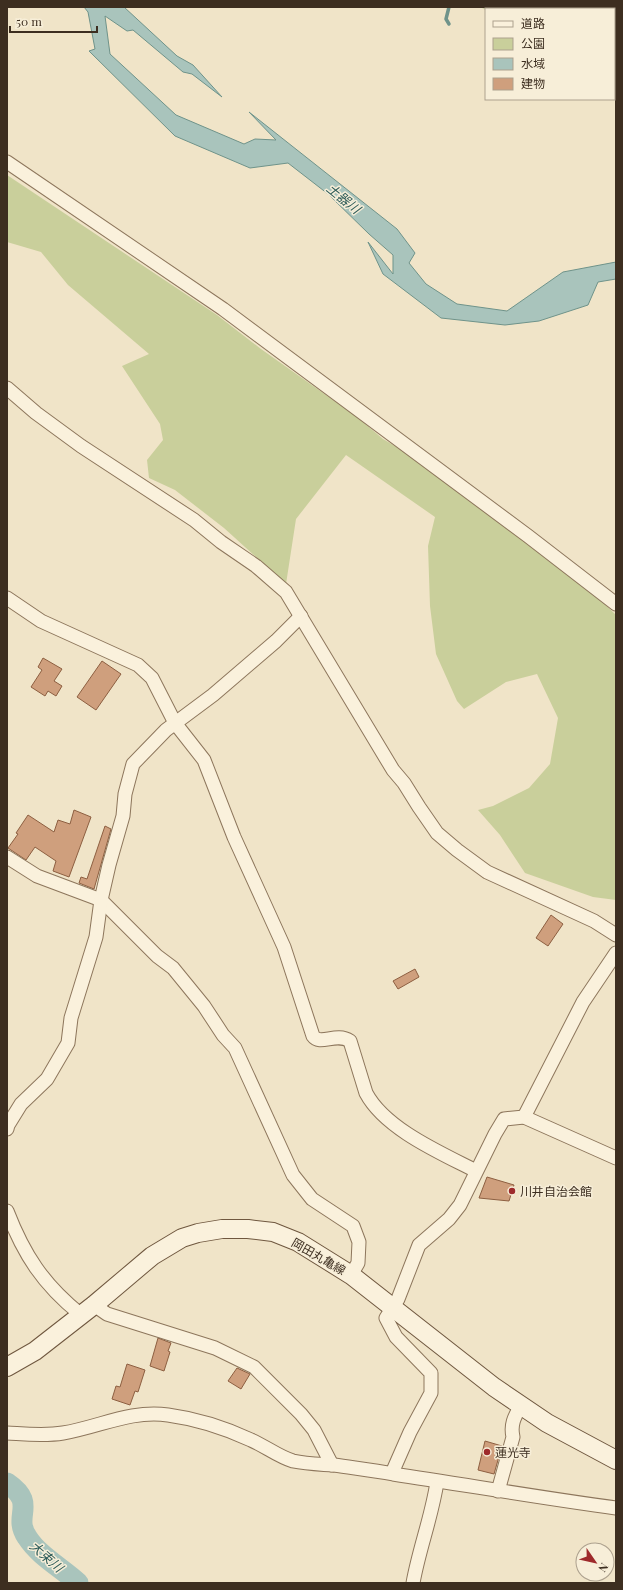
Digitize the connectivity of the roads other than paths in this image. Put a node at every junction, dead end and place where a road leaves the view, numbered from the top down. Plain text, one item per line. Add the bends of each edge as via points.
1 (7, 162) edge
2 (7, 388) edge
3 (7, 598) edge
4 (616, 604) edge
5 (301, 616) junction
6 (175, 723) junction
7 (7, 857) edge
8 (101, 900) junction
9 (616, 935) edge
10 (616, 953) edge
11 (524, 1117) junction
12 (7, 1130) edge
13 (616, 1158) edge
14 (476, 1171) junction
15 (7, 1211) edge
16 (351, 1275) junction
17 (393, 1307) junction
18 (87, 1309) junction
19 (7, 1367) edge
20 (521, 1405) junction
21 (7, 1433) edge
22 (616, 1460) edge
23 (332, 1465) junction
24 (392, 1473) junction
25 (437, 1482) junction
26 (498, 1491) junction
27 (616, 1508) edge
28 (413, 1583) edge

1 - 4 street via 223,309
2 - 5 street via 81,446 194,520 256,566 286,592
3 - 6 street via 41,621 138,665 152,678
5 - 6 street via 213,695
5 - 9 street via 393,770 437,833 487,872 594,921
6 - 8 street via 134,764
6 - 14 street via 204,760 234,837 284,946 315,1040 344,1037 350,1041 370,1101 406,1133
7 - 8 street via 38,876
8 - 12 street via 96,937 71,1018 68,1043 47,1079 21,1104
8 - 16 street via 157,956 173,968 235,1048 293,1175 312,1199 353,1226 359,1242 358,1263
10 - 11 street via 583,1002
11 - 13 street
11 - 14 street via 504,1119
14 - 17 street via 460,1205 419,1246
15 - 18 street via 16,1236 36,1270 55,1293
16 - 17 main road, 岡田丸亀線
16 - 18 main road, 岡田丸亀線 via 298,1242 273,1232 222,1229 182,1238 152,1256
17 - 20 main road, 岡田丸亀線 via 494,1387
17 - 24 street via 386,1318 396,1337 431,1373 430,1393
18 - 19 main road, 岡田丸亀線 via 35,1351
18 - 23 street via 215,1348 254,1366 314,1430
20 - 22 main road, 岡田丸亀線 via 547,1423
20 - 26 street via 511,1428 513,1436
21 - 23 street via 62,1433 120,1418 166,1415 214,1424 291,1460 313,1465
23 - 24 street
24 - 25 street
25 - 26 street
25 - 28 street
26 - 27 street

